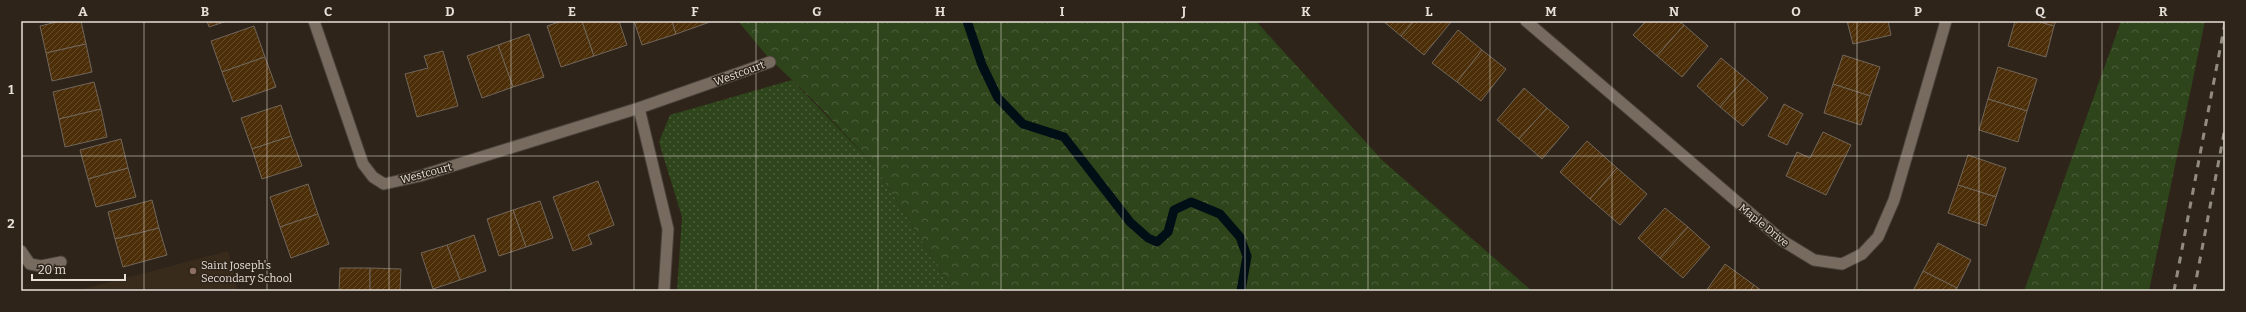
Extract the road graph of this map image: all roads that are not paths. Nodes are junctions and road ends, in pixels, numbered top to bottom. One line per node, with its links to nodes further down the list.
1 (314, 21): 5 (street, Westcourt)
2 (1526, 21): 3 (street, Maple Drive)
3 (1946, 21)
4 (770, 62): 5 (street, Westcourt)
5 (639, 108): 8 (street)
6 (21, 251): 7 (street)
7 (62, 262)
8 (664, 291)

